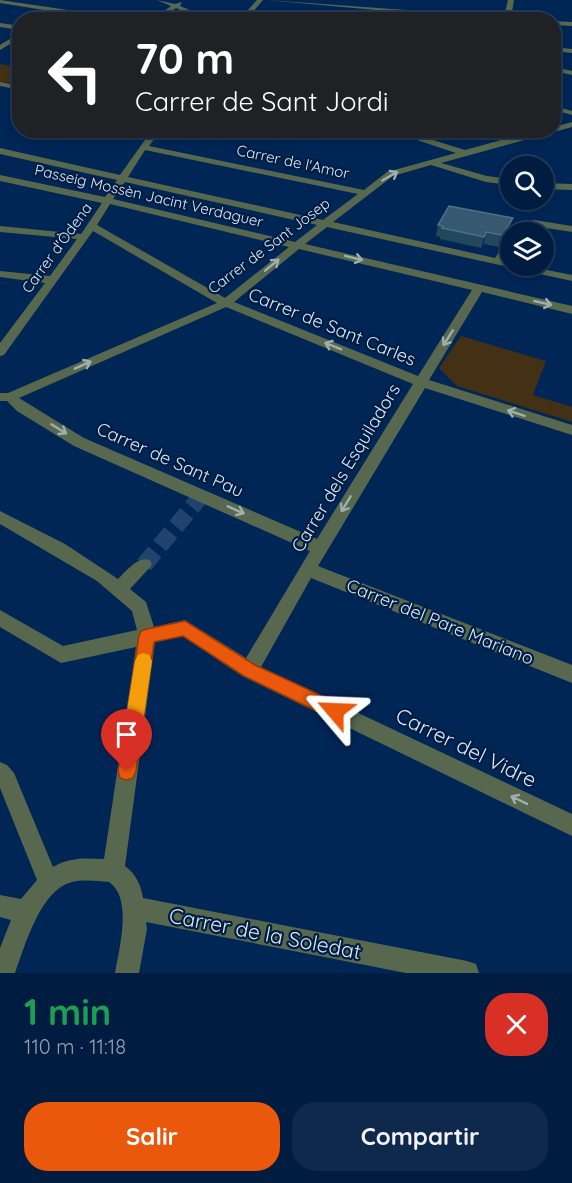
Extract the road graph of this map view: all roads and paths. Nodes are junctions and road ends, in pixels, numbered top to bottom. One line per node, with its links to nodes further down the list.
1 (160, 0): 8 (street)
2 (184, 0): 8 (street)
3 (260, 0): 15 (street)
4 (269, 0): 10 (street)
5 (378, 0): 10 (street)
6 (0, 1): 9 (street)
7 (66, 5): 9 (street)
8 (176, 6): 13 (street); 14 (street)
9 (58, 10): 11 (street); 12 (street)
10 (371, 11): 16 (street)
11 (55, 12)
12 (71, 12)
13 (167, 12)
14 (191, 12)
15 (249, 12)
16 (388, 12)
17 (0, 47): 18 (street)
18 (10, 48)
19 (150, 138): 22 (street, Carrer d'Òdena)
20 (417, 138): 24 (street)
21 (519, 138): 24 (street, Carrer de Sant Josep)
22 (143, 147): 27 (street, Carrer d'Òdena); 31 (street, Carrer de l'Amor)
23 (0, 151): 27 (street, Passeig Mossèn Jacint Verdaguer)
24 (465, 153): 25 (street, Carrer de Sant Josep)
25 (429, 162): 28 (street); 31 (street, Carrer de Sant Josep, one-way to 25)
26 (0, 178): 32 (street, Passeig Mossèn Jacint Verdaguer)
27 (122, 178): 32 (street, Carrer d'Òdena); 33 (street, Passeig Mossèn Jacint Verdaguer)
28 (500, 180)
29 (554, 186): 30 (street)
30 (572, 186)
31 (366, 193): 33 (street, Carrer de Sant Josep)
32 (108, 201): 34 (street, Carrer d'Òdena); 39 (street, Passeig Mossèn Jacint Verdaguer)
33 (327, 224): 39 (street, Carrer de Sant Josep); 41 (street, Passeig Mossèn Jacint Verdaguer)
34 (92, 226): 38 (street, Carrer d'Òdena); 47 (street, Carrer de Sant Carles)
35 (554, 226): 37 (street)
36 (0, 229): 38 (street)
37 (572, 229)
38 (84, 237): 45 (street, Carrer d'Òdena)
39 (297, 245): 46 (street, Passeig Mossèn Jacint Verdaguer, one-way to 46); 47 (street, Carrer de Sant Josep, one-way to 39)
40 (500, 259): 41 (street)
41 (498, 262)
42 (0, 274): 45 (street)
43 (554, 275): 44 (street, Passeig Mossèn Jacint Verdaguer)
44 (572, 279)
45 (52, 280): 49 (street, Carrer d'Òdena)
46 (479, 288): 48 (street, Passeig Mossèn Jacint Verdaguer, one-way to 48); 50 (street, Carrer dels Esquiladors, one-way to 50)
47 (226, 303): 50 (street, Carrer de Sant Carles, one-way to 47); 51 (street, Carrer de Sant Josep, one-way to 47)
48 (572, 310)
49 (0, 352)
50 (420, 382): 52 (street, Carrer de Sant Carles, one-way to 50); 54 (street, Carrer dels Esquiladors, one-way to 54)
51 (5, 397): 54 (street, Carrer de Sant Pau, one-way to 54)
52 (572, 430)
53 (0, 518): 57 (street)
54 (320, 548): 56 (street, Carrer dels Esquiladors)
55 (144, 565): 57 (street)
56 (309, 570): 60 (street, Carrer dels Esquiladors); 61 (street, Carrer del Pare Mariano)
57 (119, 589): 59 (street)
58 (0, 618): 59 (street, Carrer del Vidre)
59 (147, 636): 60 (street, Carrer del Vidre); 64 (street)
60 (249, 670): 63 (street, Carrer del Vidre, one-way to 60)
61 (572, 674)
62 (0, 772): 65 (street)
63 (572, 825)
64 (113, 871): 65 (street); 67 (street)
65 (49, 883): 68 (street)
66 (0, 906): 68 (street)
67 (134, 908): 70 (street); 71 (street, Carrer de la Soledat)
68 (25, 912): 69 (street)
69 (3, 973)
70 (127, 973)
71 (467, 973)

